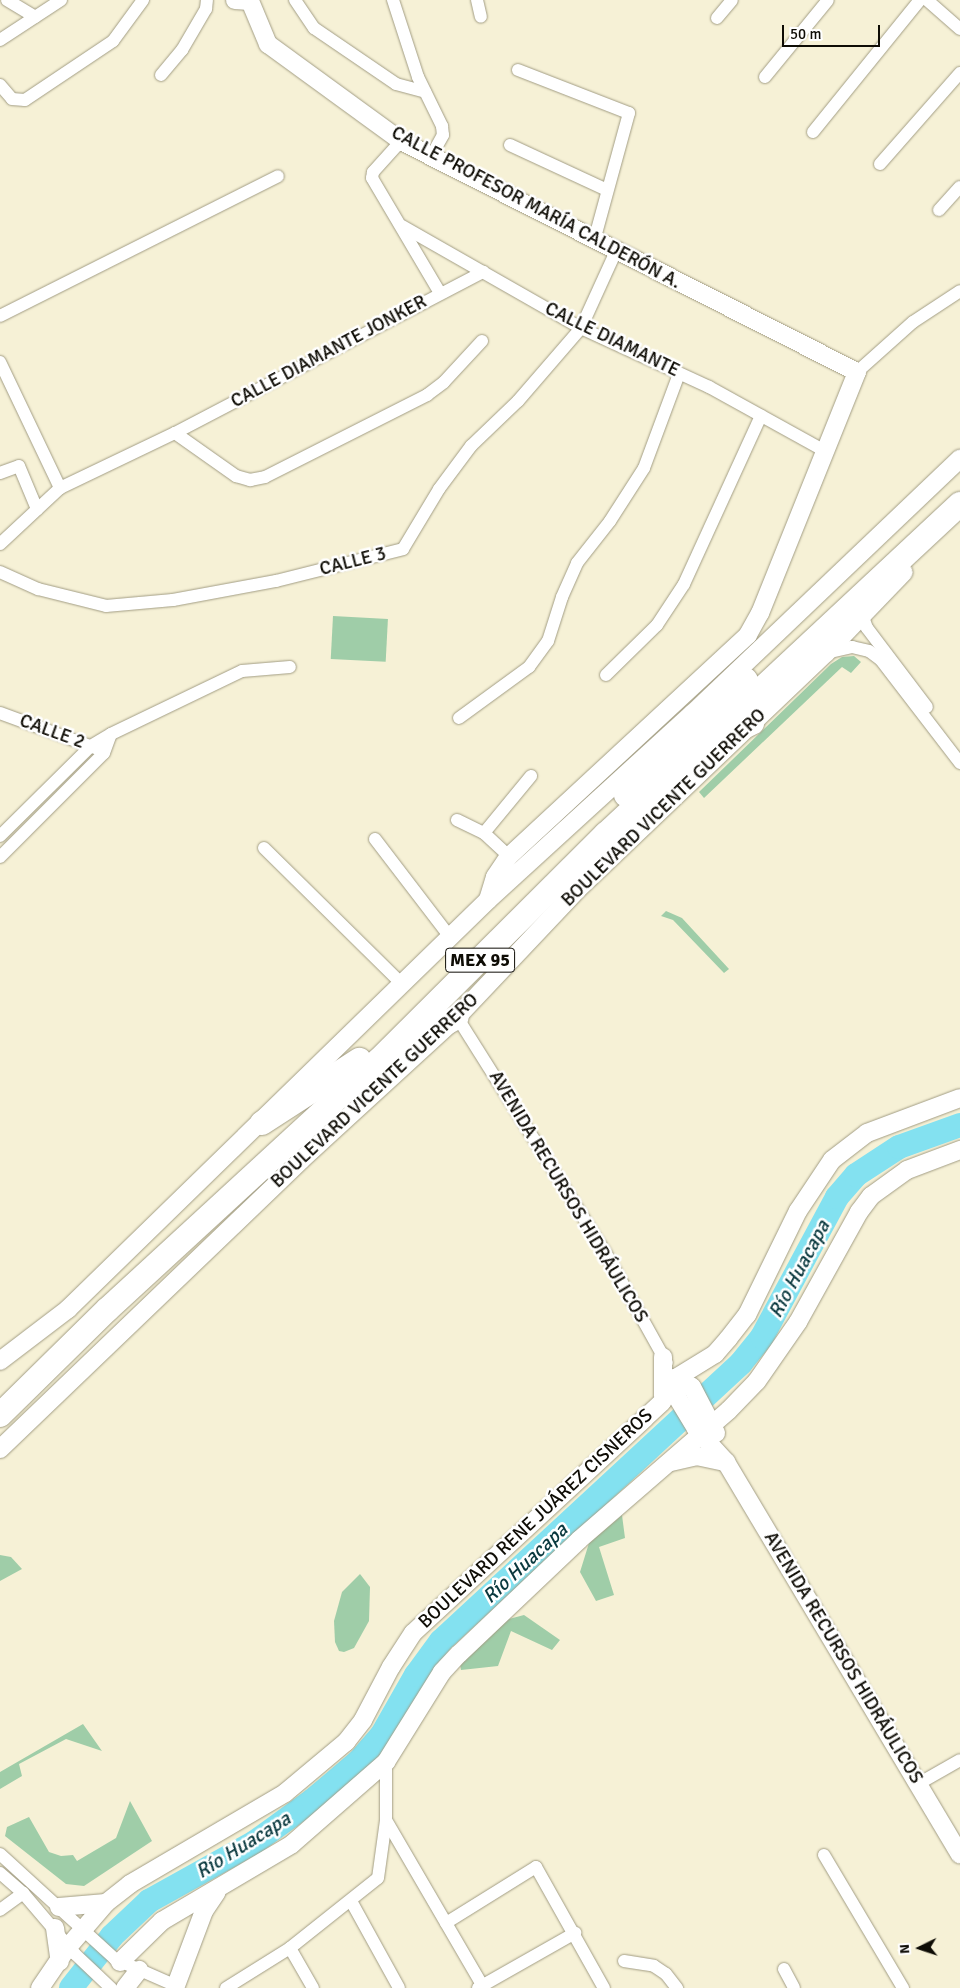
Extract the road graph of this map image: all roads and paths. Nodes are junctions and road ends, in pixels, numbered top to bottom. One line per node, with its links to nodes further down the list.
1 (7, 0): 14 (street)
2 (61, 0): 14 (street)
3 (143, 0): 22 (street)
4 (207, 0): 20 (street)
5 (247, 0): 25 (main road, CALLE PROFESOR MARÍA CALDERÓN A.)
6 (296, 0): 23 (street)
7 (393, 0): 23 (street)
8 (477, 0): 9 (street)
9 (484, 0)
10 (732, 0): 15 (street)
11 (828, 0): 21 (street)
12 (920, 0): 24 (street)
13 (927, 0): 16 (street)
14 (36, 17): 17 (street)
15 (717, 18)
16 (960, 29)
17 (0, 40)
18 (518, 70): 31 (street)
19 (960, 73): 28 (street)
20 (161, 75)
21 (765, 77)
22 (0, 85)
23 (424, 92): 27 (street)
24 (813, 132)
25 (401, 141): 27 (main road, CALLE PROFESOR MARÍA CALDERÓN A.); 33 (street)
26 (510, 145): 31 (street)
27 (432, 155): 34 (main road, CALLE PROFESOR MARÍA CALDERÓN A.)
28 (880, 164)
29 (278, 176): 39 (street)
30 (960, 187): 32 (street)
31 (607, 190): 34 (street)
32 (939, 210)
33 (402, 226): 36 (street, CALLE DIAMANTE); 38 (street)
34 (594, 237): 35 (main road, CALLE PROFESOR MARÍA CALDERÓN A.)
35 (617, 249): 40 (street, CALLE 3); 43 (main road, CALLE PROFESOR MARÍA CALDERÓN A.)
36 (483, 272): 38 (street, CALLE DIAMANTE JONKER); 40 (street, CALLE DIAMANTE)
37 (960, 291): 43 (street)
38 (440, 293): 46 (street, CALLE DIAMANTE JONKER)
39 (0, 316)
40 (581, 328): 44 (street, CALLE DIAMANTE); 56 (street, CALLE 3)
41 (482, 341): 46 (street)
42 (0, 362): 51 (street)
43 (857, 372): 47 (main road)
44 (679, 374): 45 (street, CALLE DIAMANTE); 62 (street)
45 (761, 416): 47 (street, CALLE DIAMANTE); 60 (street)
46 (175, 434): 51 (street, CALLE DIAMANTE JONKER)
47 (823, 450): 76 (main road)
48 (960, 459): 78 (main road)
49 (0, 473): 53 (street)
50 (960, 485): 82 (highway, BOULEVARD VICENTE GUERRERO / MEX 95)
51 (60, 488): 53 (street, CALLE DIAMANTE JONKER)
52 (960, 504): 66 (highway, BOULEVARD VICENTE GUERRERO / MEX 95)
53 (37, 509): 55 (street, CALLE DIAMANTE JONKER)
54 (960, 520): 57 (main road, BOULEVARD VICENTE GUERRERO)
55 (0, 544)
56 (0, 572)
57 (863, 617): 58 (main road, BOULEVARD VICENTE GUERRERO); 67 (street)
58 (826, 653): 63 (main road, BOULEVARD VICENTE GUERRERO); 69 (street)
59 (290, 666): 64 (street)
60 (606, 674)
61 (0, 714): 65 (street, CALLE 2)
62 (460, 718)
63 (752, 723): 66 (highway); 81 (main road, BOULEVARD VICENTE GUERRERO)
64 (111, 734): 65 (street); 68 (street)
65 (92, 746): 68 (street, CALLE 2); 73 (street)
66 (701, 747): 82 (highway, BOULEVARD VICENTE GUERRERO / MEX 95)
67 (960, 751)
68 (104, 753): 77 (street)
69 (960, 763)
70 (531, 776): 72 (street)
71 (457, 820): 72 (street)
72 (484, 833): 76 (street)
73 (0, 836)
74 (375, 839): 79 (street)
75 (264, 848): 80 (street)
76 (509, 856): 78 (main road)
77 (0, 857)
78 (488, 900): 79 (main road)
79 (450, 937): 80 (main road)
80 (401, 983): 84 (main road)
81 (457, 1017): 82 (highway); 86 (street, AVENIDA RECURSOS HIDRÁULICOS); 94 (main road, BOULEVARD VICENTE GUERRERO)
82 (369, 1060): 84 (highway); 89 (highway, BOULEVARD VICENTE GUERRERO / MEX 95); 92 (highway, BOULEVARD VICENTE GUERRERO / MEX 95)
83 (960, 1098): 88 (main road)
84 (262, 1123): 87 (main road)
85 (960, 1150): 91 (main road)
86 (663, 1357): 88 (street, AVENIDA RECURSOS HIDRÁULICOS); 90 (main road)
87 (0, 1362)
88 (684, 1383): 90 (main road, AVENIDA RECURSOS HIDRÁULICOS); 93 (main road, AVENIDA RECURSOS HIDRÁULICOS)
89 (0, 1395)
90 (669, 1399): 93 (main road, AVENIDA RECURSOS HIDRÁULICOS); 108 (main road, BOULEVARD RENE JUÁREZ CISNEROS)
91 (729, 1410): 93 (main road); 96 (main road)
92 (0, 1415)
93 (705, 1425): 95 (main road); 96 (main road, AVENIDA RECURSOS HIDRÁULICOS)
94 (0, 1449)
95 (668, 1462): 96 (main road); 98 (main road)
96 (726, 1462): 99 (main road, AVENIDA RECURSOS HIDRÁULICOS)
97 (960, 1760): 99 (street)
98 (386, 1762): 100 (street); 105 (main road)
99 (918, 1784): 102 (main road, AVENIDA RECURSOS HIDRÁULICOS)
100 (386, 1820): 107 (street); 111 (street)
101 (0, 1854): 109 (street)
102 (960, 1855)
103 (824, 1856): 132 (street)
104 (0, 1873): 106 (street)
105 (219, 1890): 117 (main road); 121 (main road)
106 (23, 1893): 110 (street); 112 (street)
107 (351, 1901): 115 (street); 128 (street)
108 (106, 1903): 109 (main road); 113 (main road, BOULEVARD RENE JUÁREZ CISNEROS)
109 (58, 1907): 113 (street)
110 (0, 1910)
111 (446, 1923): 114 (street); 122 (street)
112 (55, 1928): 116 (main road)
113 (85, 1933): 116 (main road, BOULEVARD RENE JUÁREZ CISNEROS); 117 (street)
114 (575, 1933): 122 (street); 129 (street)
115 (290, 1948): 126 (street); 127 (street)
116 (68, 1954): 123 (main road, BOULEVARD RENE JUÁREZ CISNEROS); 124 (street)
117 (117, 1961): 120 (street)
118 (624, 1961): 130 (street)
119 (784, 1969): 131 (street)
120 (139, 1970): 121 (street); 125 (main road)
121 (175, 1986)
122 (480, 1987)
123 (40, 1988)
124 (111, 1988)
125 (125, 1988)
126 (226, 1988)
127 (313, 1988)
128 (399, 1988)
129 (604, 1988)
130 (677, 1988)
131 (794, 1988)
132 (903, 1988)

